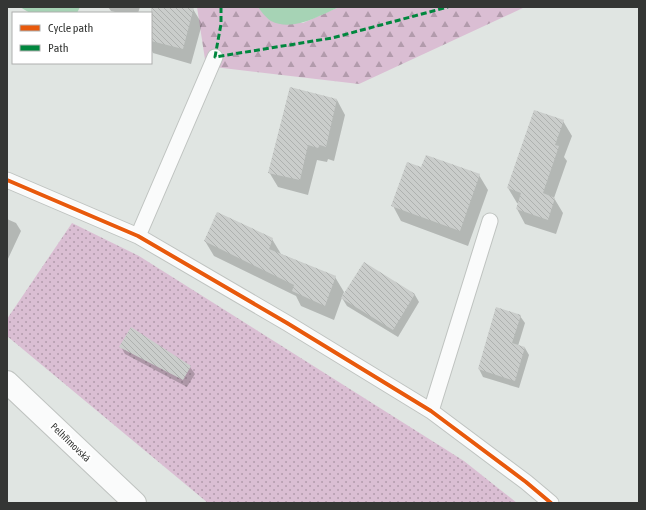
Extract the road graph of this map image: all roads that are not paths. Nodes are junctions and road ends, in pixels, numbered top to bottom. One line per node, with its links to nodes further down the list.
1 (215, 57): 4 (lane)
2 (7, 180): 4 (lane)
3 (490, 221): 6 (lane)
4 (138, 236): 6 (lane)
5 (7, 382): 7 (main road, Pelhřimovská)
6 (431, 411): 8 (lane)
7 (134, 503)
8 (551, 503)

